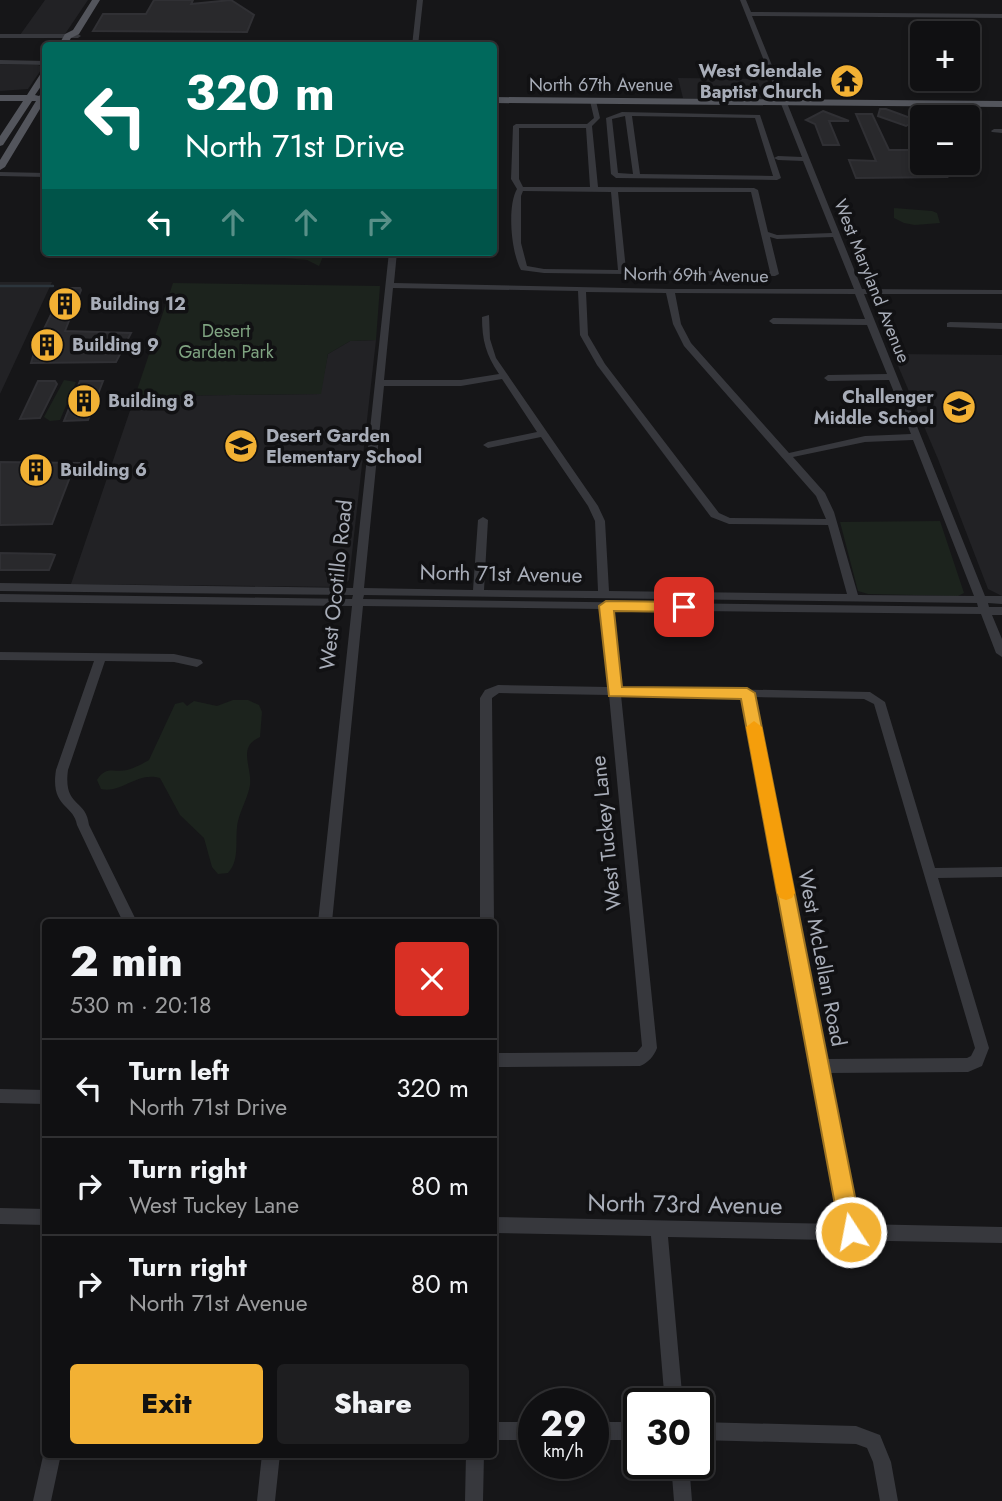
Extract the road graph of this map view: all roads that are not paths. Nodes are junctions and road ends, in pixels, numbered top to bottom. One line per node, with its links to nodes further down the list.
1 (96, 0): 6 (main road)
2 (420, 0): 10 (street)
3 (743, 0): 4 (street, West Maryland Avenue)
4 (749, 15): 5 (street); 21 (street, West Maryland Avenue)
5 (1002, 16)
6 (74, 35): 7 (street); 8 (main road); 9 (main road)
7 (0, 36)
8 (66, 42)
9 (73, 42)
10 (415, 42)
11 (0, 62): 12 (street)
12 (42, 63)
13 (42, 78): 16 (main road)
14 (42, 95): 16 (main road)
15 (0, 96): 16 (main road)
16 (29, 96): 26 (main road)
17 (42, 98): 29 (main road)
18 (497, 100): 19 (main road, North 67th Avenue)
19 (593, 101): 20 (main road, North 67th Avenue); 25 (street)
20 (699, 102): 21 (main road, North 67th Avenue); 24 (street)
21 (783, 103): 22 (main road, North 67th Avenue); 28 (street, West Maryland Avenue)
22 (1002, 104)
23 (628, 114): 24 (street); 32 (street); 32 (street)
24 (703, 116): 27 (street)
25 (592, 123): 33 (street); 34 (street)
26 (0, 143)
27 (774, 158): 28 (street); 32 (street)
28 (807, 159): 37 (street, West Maryland Avenue)
29 (0, 167)
30 (0, 174): 31 (street)
31 (42, 175)
32 (637, 177)
33 (521, 189): 34 (street); 39 (street)
34 (594, 189): 35 (street)
35 (614, 190): 36 (street); 39 (street)
36 (764, 233): 37 (street); 39 (street)
37 (837, 235): 43 (street, West Maryland Avenue)
38 (393, 256): 40 (street, West Ocotillo Road)
39 (622, 272)
40 (390, 285): 41 (street, North 69th Avenue); 53 (street, West Ocotillo Road)
41 (582, 289): 42 (street, North 69th Avenue); 59 (street)
42 (670, 290): 43 (street, North 69th Avenue); 57 (street)
43 (859, 291): 44 (street, North 69th Avenue); 47 (street, West Maryland Avenue)
44 (1002, 292)
45 (486, 317): 50 (street, West Tuckey Lane)
46 (773, 321): 47 (street)
47 (871, 321): 51 (street, West Maryland Avenue)
48 (950, 325): 49 (street)
49 (1002, 326)
50 (505, 376): 53 (street); 54 (street, West Tuckey Lane)
51 (894, 377): 52 (street); 55 (street, West Maryland Avenue)
52 (828, 378)
53 (380, 383): 62 (street, West Ocotillo Road)
54 (544, 433): 56 (street); 65 (street, West Tuckey Lane)
55 (917, 437): 57 (street); 67 (street, West Maryland Avenue)
56 (488, 445)
57 (786, 456): 59 (street)
58 (483, 520): 61 (street)
59 (832, 522): 63 (street)
60 (0, 587): 62 (street, North 71st Avenue)
61 (478, 593): 62 (street, North 71st Avenue); 65 (street, North 71st Avenue)
62 (358, 596): 64 (street, North 71st Avenue); 65 (street, North 71st Avenue); 78 (street, West Ocotillo Road)
63 (853, 597): 65 (street, North 71st Avenue); 67 (street, North 71st Avenue)
64 (0, 598)
65 (605, 600): 67 (street, North 71st Avenue); 73 (street, West Tuckey Lane)
66 (1002, 600): 67 (street, North 71st Avenue)
67 (983, 605): 68 (street, North 71st Avenue); 69 (street, West Maryland Avenue)
68 (1002, 611)
69 (1002, 653)
70 (0, 656): 71 (street)
71 (101, 657): 72 (street); 77 (street)
72 (197, 663)
73 (615, 692): 74 (street); 79 (street); 80 (street, West Tuckey Lane)
74 (747, 693): 76 (street); 81 (street, West McLellan Road)
75 (1002, 872): 76 (street)
76 (929, 873): 81 (street)
77 (129, 919)
78 (325, 919)
79 (486, 919)
80 (497, 1060)
81 (820, 1066): 88 (street, West McLellan Road)
82 (0, 1096): 83 (street)
83 (42, 1097)
84 (0, 1216): 85 (street)
85 (42, 1217)
86 (497, 1225): 87 (street, North 73rd Avenue)
87 (659, 1228): 88 (street, North 73rd Avenue); 90 (street)
88 (851, 1232): 89 (street, North 73rd Avenue)
89 (1002, 1235)
90 (673, 1388)
91 (497, 1431): 92 (street)
92 (518, 1431)
93 (714, 1431): 102 (street)
94 (51, 1458): 98 (street)
95 (271, 1458): 99 (street)
96 (475, 1458): 100 (street)
97 (681, 1479): 101 (street)
98 (42, 1501)
99 (266, 1501)
100 (474, 1501)
101 (683, 1501)
102 (889, 1501)

